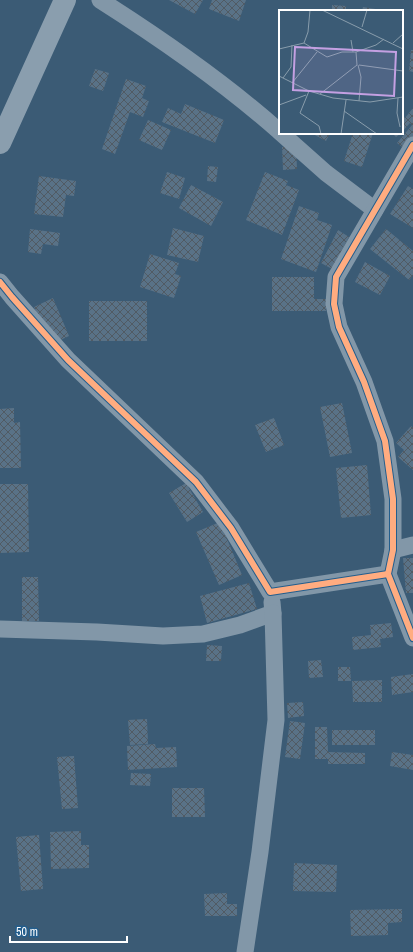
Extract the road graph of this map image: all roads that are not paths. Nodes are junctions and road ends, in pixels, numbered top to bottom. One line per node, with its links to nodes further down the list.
1 (65, 0): 5 (street)
2 (100, 0): 3 (street)
3 (279, 130)
4 (283, 134): 7 (street)
5 (0, 143)
6 (413, 145): 7 (street)
7 (375, 210): 10 (street)
8 (0, 282): 12 (street)
9 (413, 545): 10 (street)
10 (393, 550): 11 (street)
11 (388, 574): 12 (street); 15 (street)
12 (270, 592): 13 (street)
13 (273, 613): 14 (street); 16 (street)
14 (0, 629)
15 (413, 638)
16 (245, 952)

